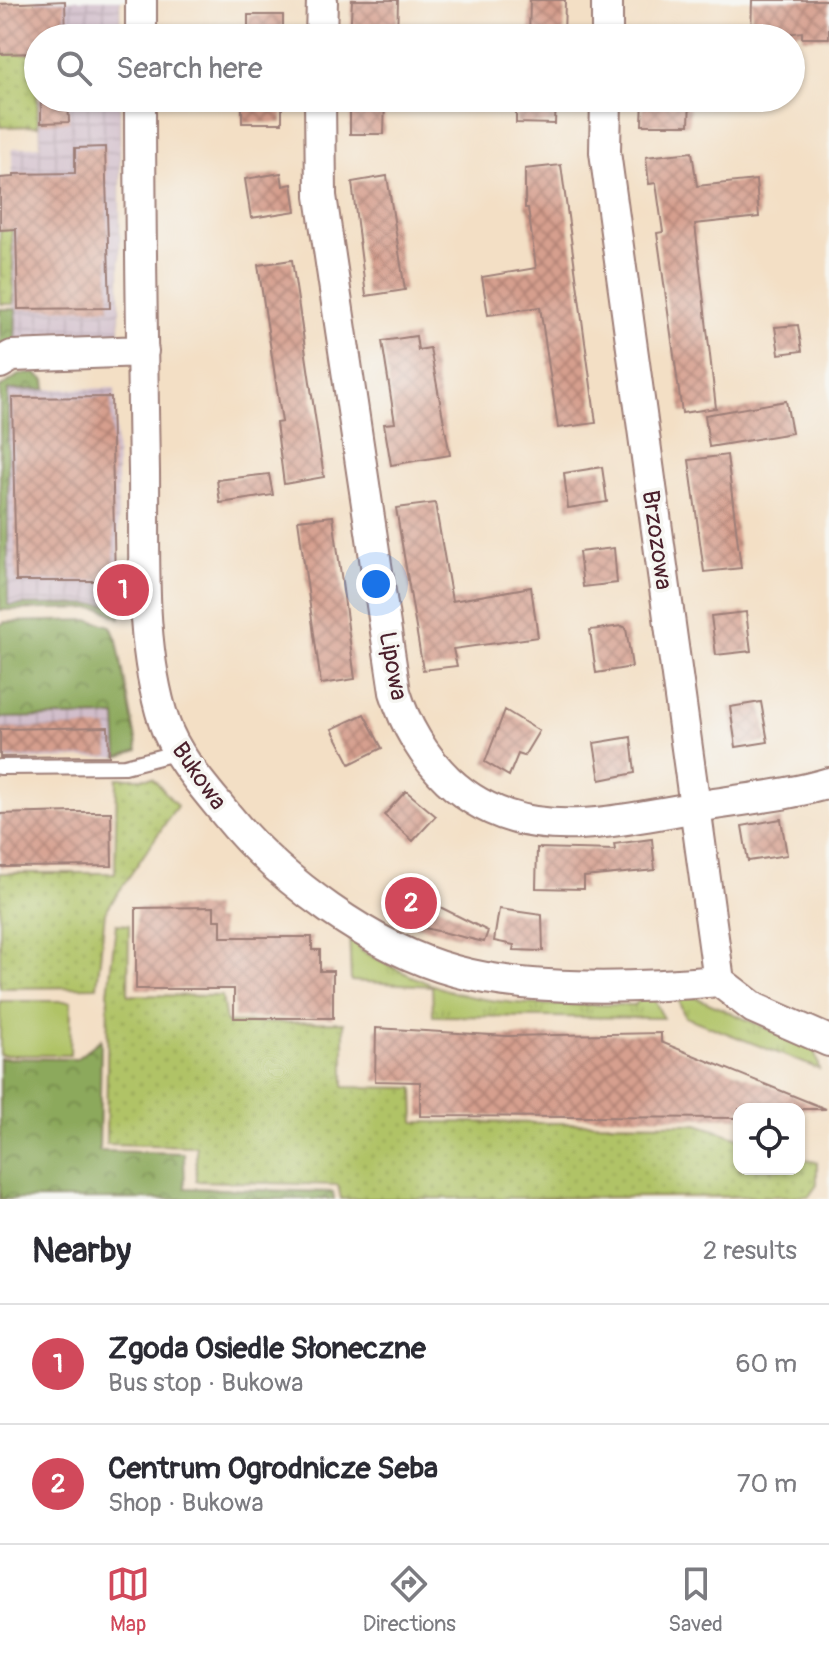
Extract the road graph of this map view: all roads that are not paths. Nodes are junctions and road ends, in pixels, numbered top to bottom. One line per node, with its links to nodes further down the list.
1 (141, 0): 4 (street)
2 (322, 0): 5 (street)
3 (607, 0): 6 (street)
4 (141, 24)
5 (321, 24)
6 (607, 24)
7 (140, 112): 10 (street, Bukowa)
8 (320, 112): 15 (street, Lipowa)
9 (606, 112): 15 (street, Brzozowa)
10 (143, 351): 11 (street); 12 (street, Bukowa)
11 (0, 363)
12 (180, 752): 13 (lane); 16 (street, Bukowa)
13 (0, 767)
14 (829, 783): 15 (street, Lipowa)
15 (694, 807): 16 (street, Brzozowa)
16 (719, 981): 17 (street)
17 (829, 1041)

